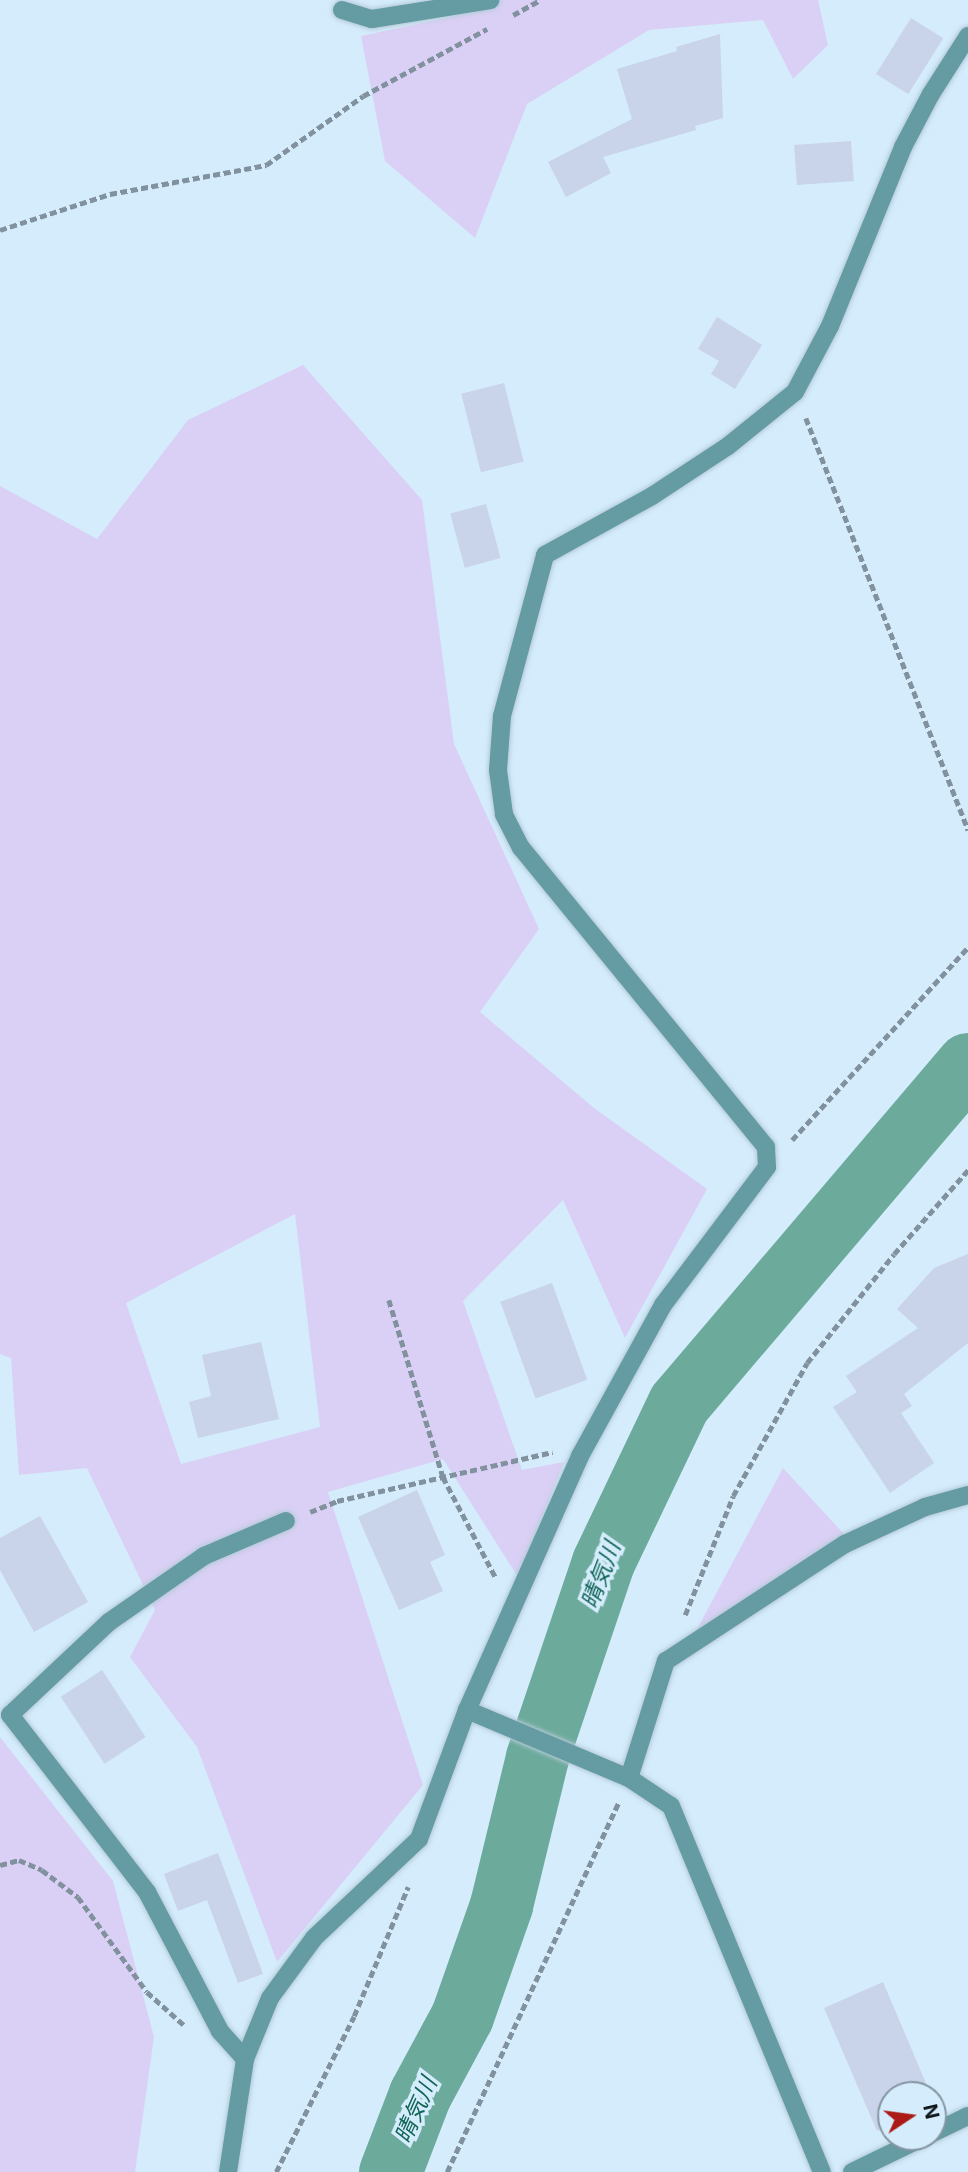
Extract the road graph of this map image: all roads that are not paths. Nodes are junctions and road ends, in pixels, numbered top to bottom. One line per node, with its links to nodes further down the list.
1 (490, 0): 2 (street)
2 (342, 10)
3 (968, 36): 6 (street)
4 (968, 1495): 7 (street)
5 (286, 1521): 8 (street)
6 (467, 1710): 7 (street); 8 (street)
7 (629, 1779): 13 (street)
8 (245, 2059): 12 (street)
9 (968, 2116): 10 (street)
10 (947, 2126)
11 (895, 2151): 14 (street)
12 (228, 2172)
13 (822, 2172)
14 (852, 2172)

